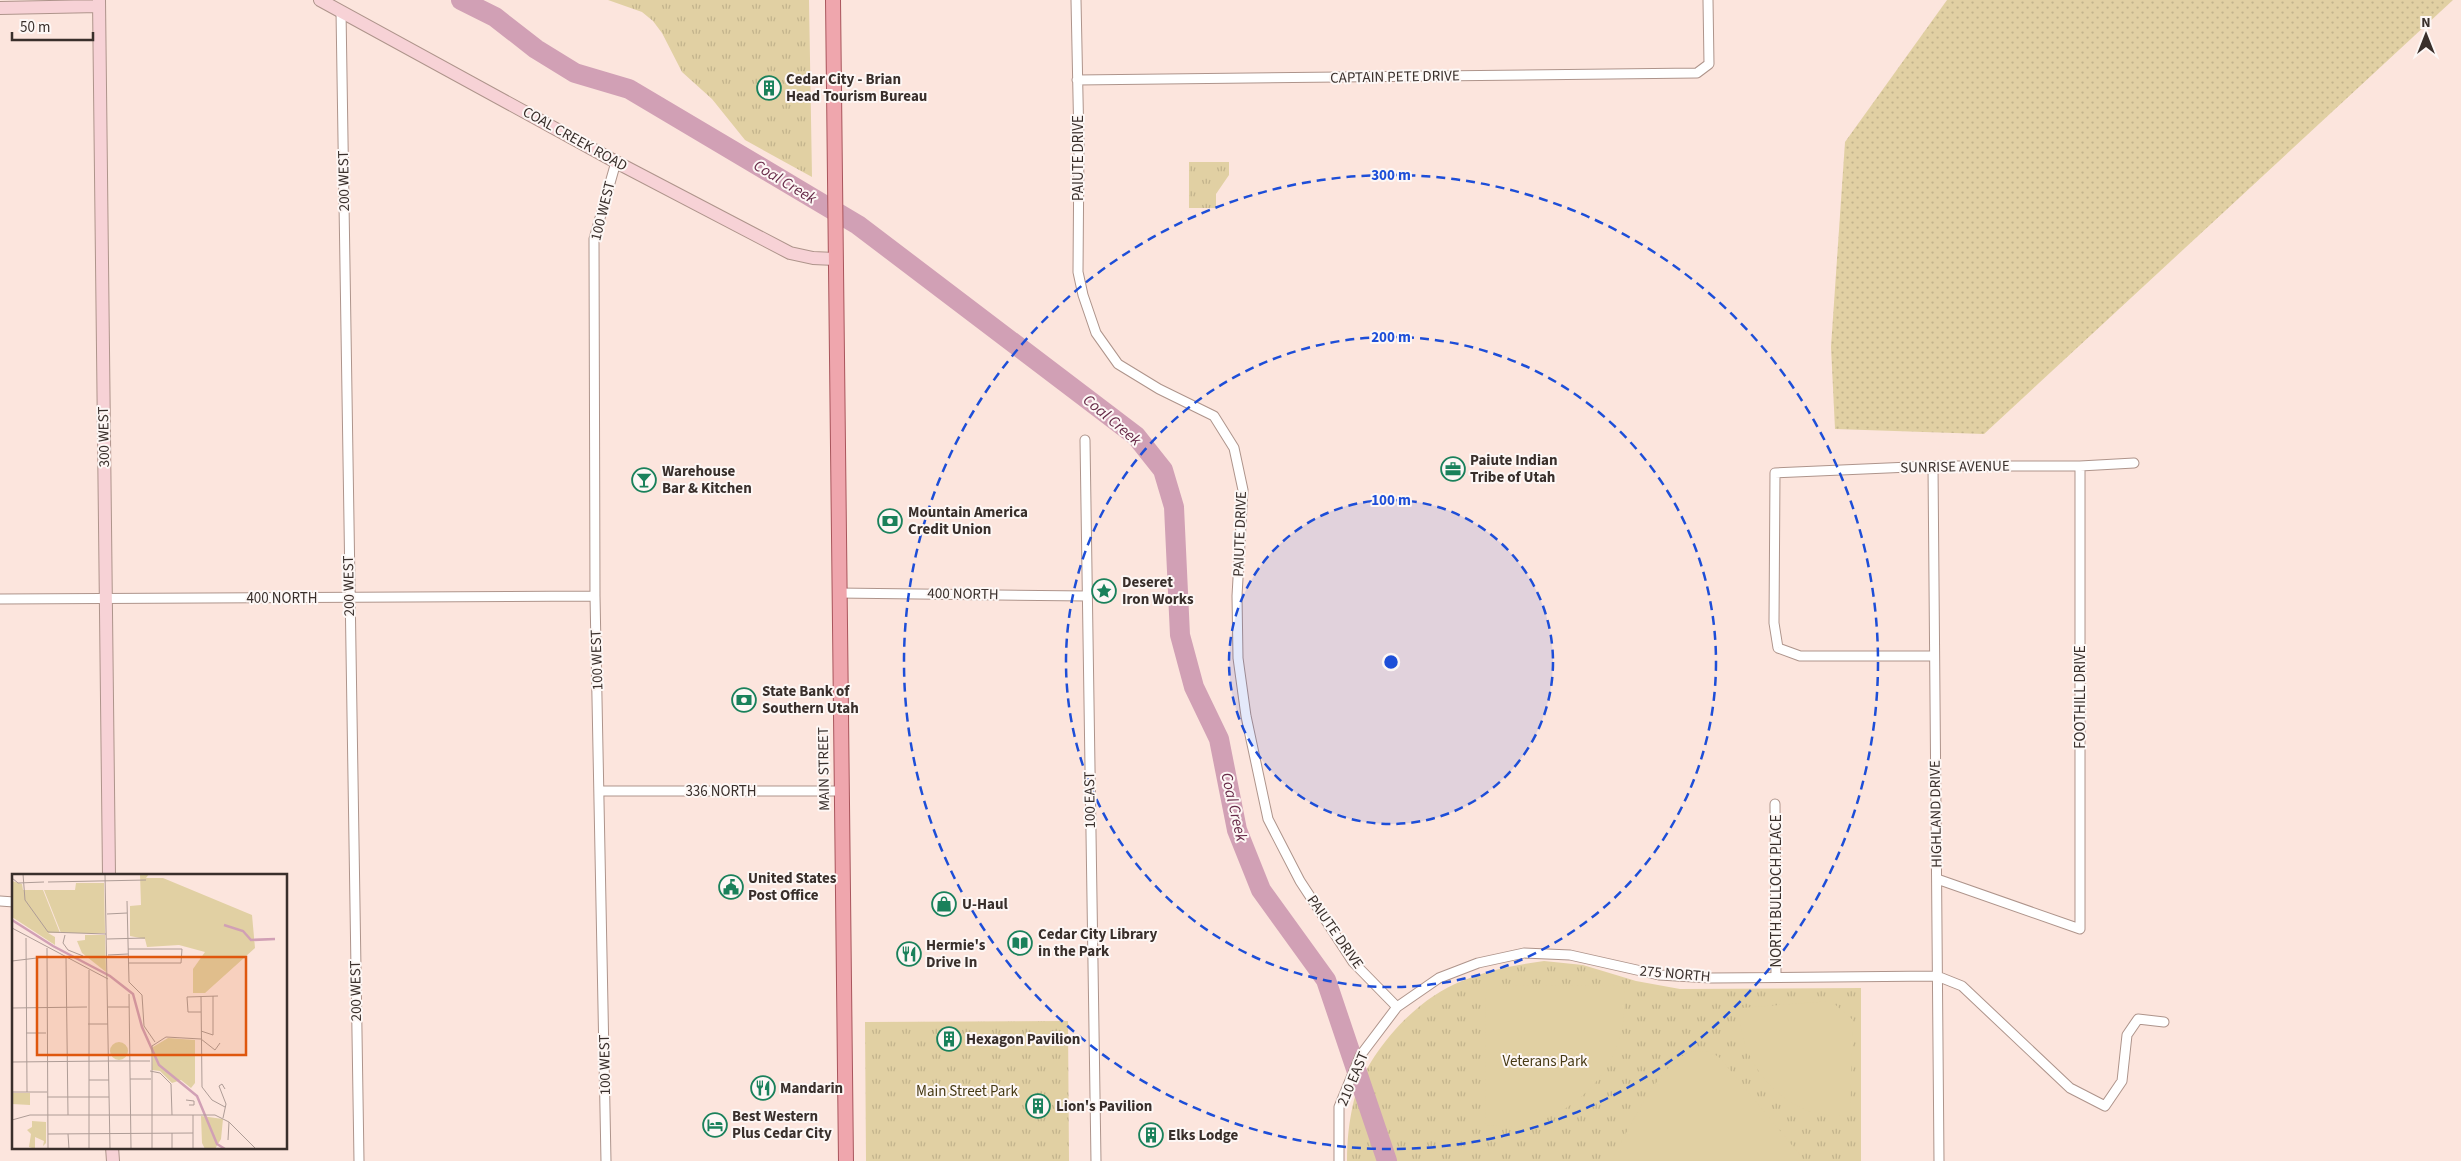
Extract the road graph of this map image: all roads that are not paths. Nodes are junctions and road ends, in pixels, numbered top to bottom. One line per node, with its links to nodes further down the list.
1 (320, 0): 7 (street, COAL CREEK ROAD)
2 (833, 0): 10 (main road, MAIN STREET)
3 (1076, 0): 8 (street, PAIUTE DRIVE)
4 (1708, 0): 8 (street, CAPTAIN PETE DRIVE)
5 (99, 3): 6 (street); 18 (street, 300 WEST)
6 (0, 8)
7 (341, 11): 9 (street, COAL CREEK ROAD); 19 (street, 200 WEST)
8 (1077, 80): 29 (street, PAIUTE DRIVE)
9 (616, 162): 10 (street, COAL CREEK ROAD); 16 (street, 100 WEST)
10 (835, 259): 15 (main road, MAIN STREET)
11 (1085, 440): 17 (street, 100 EAST)
12 (2134, 463): 14 (street, SUNRISE AVENUE)
13 (1932, 466): 14 (street, SUNRISE AVENUE); 21 (street, HIGHLAND DRIVE); 21 (street, SUNRISE AVENUE)
14 (2080, 466): 26 (street, FOOTHILL DRIVE)
15 (838, 593): 17 (street, 400 NORTH); 22 (main road, MAIN STREET)
16 (595, 596): 19 (street, 400 NORTH); 23 (street, 100 WEST)
17 (1087, 596): 36 (street, 100 EAST)
18 (106, 598): 19 (street, 400 NORTH); 20 (street, 400 NORTH); 25 (street, 300 WEST)
19 (349, 598): 33 (street, 200 WEST)
20 (0, 599)
21 (1934, 656): 26 (street, HIGHLAND DRIVE)
22 (841, 790): 23 (street, 336 NORTH); 35 (main road, MAIN STREET)
23 (600, 791): 34 (street, 100 WEST)
24 (1775, 804): 28 (street, NORTH BULLOCH PLACE)
25 (109, 874)
26 (1936, 879): 27 (street, HIGHLAND DRIVE)
27 (1937, 976): 28 (street, 275 NORTH); 30 (street); 38 (street, HIGHLAND DRIVE)
28 (1776, 977): 29 (street, 275 NORTH)
29 (1397, 1007): 37 (street, 210 EAST)
30 (2164, 1022)
31 (112, 1148): 32 (street)
32 (112, 1161)
33 (359, 1161)
34 (606, 1161)
35 (846, 1161)
36 (1096, 1161)
37 (1339, 1161)
38 (1939, 1161)

